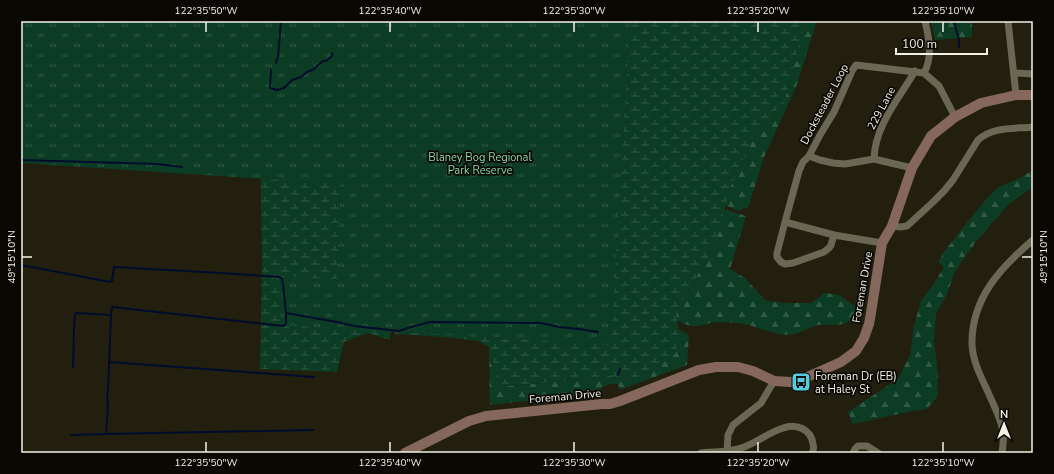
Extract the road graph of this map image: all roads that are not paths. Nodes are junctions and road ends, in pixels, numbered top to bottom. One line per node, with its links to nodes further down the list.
1 (925, 21): 4 (street)
2 (1008, 21): 5 (street)
3 (915, 71): 4 (street, Docksteader Loop); 11 (street, Docksteader Loop); 12 (street, 229 Lane)
4 (924, 73): 9 (street, Docksteader Loop)
5 (1014, 73): 6 (street); 8 (street)
6 (1033, 74)
7 (1033, 94): 8 (street, Foreman Drive)
8 (1016, 95): 9 (street, Foreman Drive)
9 (955, 117): 13 (street, Foreman Drive)
10 (1033, 127): 15 (street)
11 (809, 156): 12 (street); 14 (street, Docksteader Loop)
12 (874, 159): 13 (street)
13 (912, 168): 15 (street, Foreman Drive)
14 (785, 222): 16 (street); 16 (street, Docksteader Loop)
15 (892, 226): 18 (street, Foreman Drive)
16 (834, 234): 18 (street)
17 (1033, 240): 26 (street)
18 (882, 243): 19 (street, Foreman Drive)
19 (774, 381): 20 (street); 21 (street, Foreman Drive)
20 (727, 451): 22 (street); 23 (street)
21 (405, 453)
22 (701, 453)
23 (812, 453)
24 (853, 453): 25 (street)
25 (878, 453)
26 (1002, 453)

